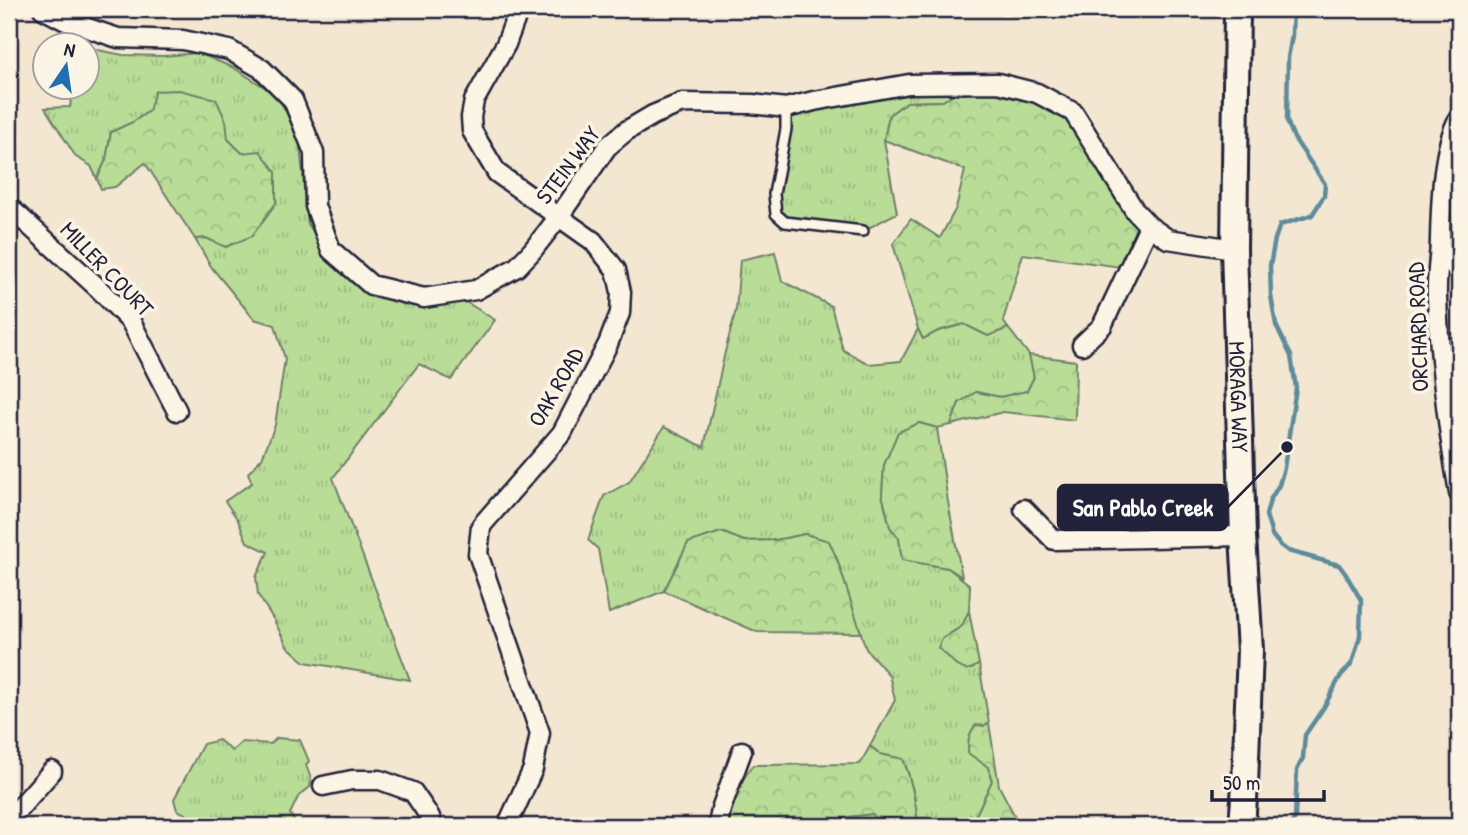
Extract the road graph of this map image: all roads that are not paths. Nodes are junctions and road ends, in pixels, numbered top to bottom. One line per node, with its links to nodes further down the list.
1 (43, 9): 7 (street, STEIN WAY)
2 (519, 9): 7 (street, OAK ROAD)
3 (1237, 9): 11 (main road, MORAGA WAY)
4 (786, 108): 7 (street, STEIN WAY); 8 (street, STEIN WAY); 9 (lane)
5 (1457, 124): 10 (street, ORCHARD ROAD)
6 (9, 207): 14 (street, MILLER COURT)
7 (558, 218): 23 (street, OAK ROAD)
8 (1149, 226): 11 (street, STEIN WAY); 13 (street)
9 (863, 231)
10 (1440, 248): 12 (street); 15 (street, ORCHARD ROAD)
11 (1234, 249): 17 (main road, MORAGA WAY)
12 (1459, 272)
13 (1082, 345)
14 (177, 411)
15 (1459, 493)
16 (1024, 509): 17 (street)
17 (1243, 536): 25 (main road, MORAGA WAY)
18 (742, 751): 24 (street)
19 (52, 771): 21 (street)
20 (323, 786): 22 (street)
21 (9, 820)
22 (432, 826)
23 (507, 826)
24 (718, 826)
25 (1242, 826)

